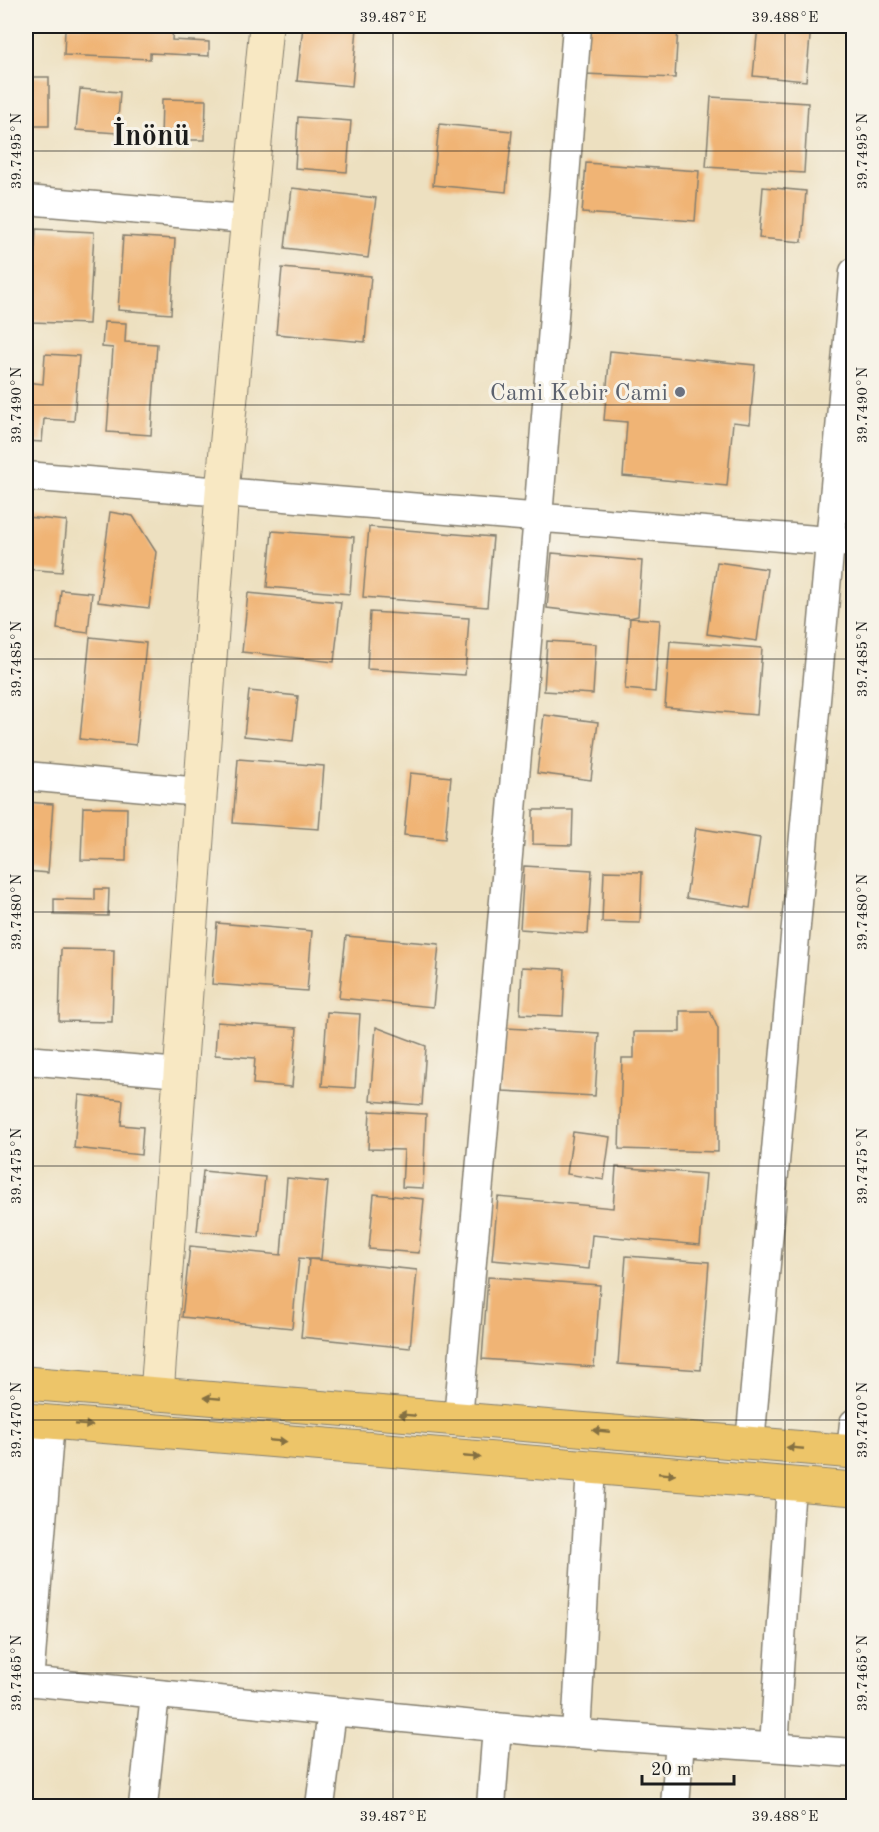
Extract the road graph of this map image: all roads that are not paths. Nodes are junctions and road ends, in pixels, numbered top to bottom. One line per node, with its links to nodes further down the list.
1 (266, 26): 4 (street)
2 (577, 26): 8 (street)
3 (26, 200): 4 (street)
4 (248, 219): 7 (street)
5 (854, 272): 9 (street)
6 (26, 476): 7 (street)
7 (222, 492): 8 (street); 11 (street)
8 (538, 518): 9 (street); 16 (street)
9 (842, 542): 19 (street)
10 (26, 776): 11 (street)
11 (200, 792): 13 (street)
12 (26, 1060): 13 (street)
13 (180, 1073): 15 (street)
14 (26, 1383): 15 (main road)
15 (157, 1394): 16 (main road, one-way to 15)
16 (458, 1419): 19 (main road, one-way to 16)
17 (38, 1421): 20 (main road, one-way to 20); 23 (street)
18 (853, 1442): 19 (main road, one-way to 19)
19 (750, 1444)
20 (591, 1467): 21 (main road, one-way to 21); 27 (street)
21 (791, 1484): 22 (main road); 29 (street)
22 (854, 1489)
23 (27, 1682): 24 (street)
24 (155, 1694): 25 (street); 31 (street)
25 (332, 1711): 26 (street); 32 (street)
26 (496, 1727): 27 (street); 33 (street)
27 (576, 1734): 28 (street)
28 (680, 1741): 29 (street); 34 (street)
29 (774, 1747): 30 (street)
30 (854, 1753)
31 (142, 1806)
32 (321, 1806)
33 (491, 1806)
34 (675, 1806)

